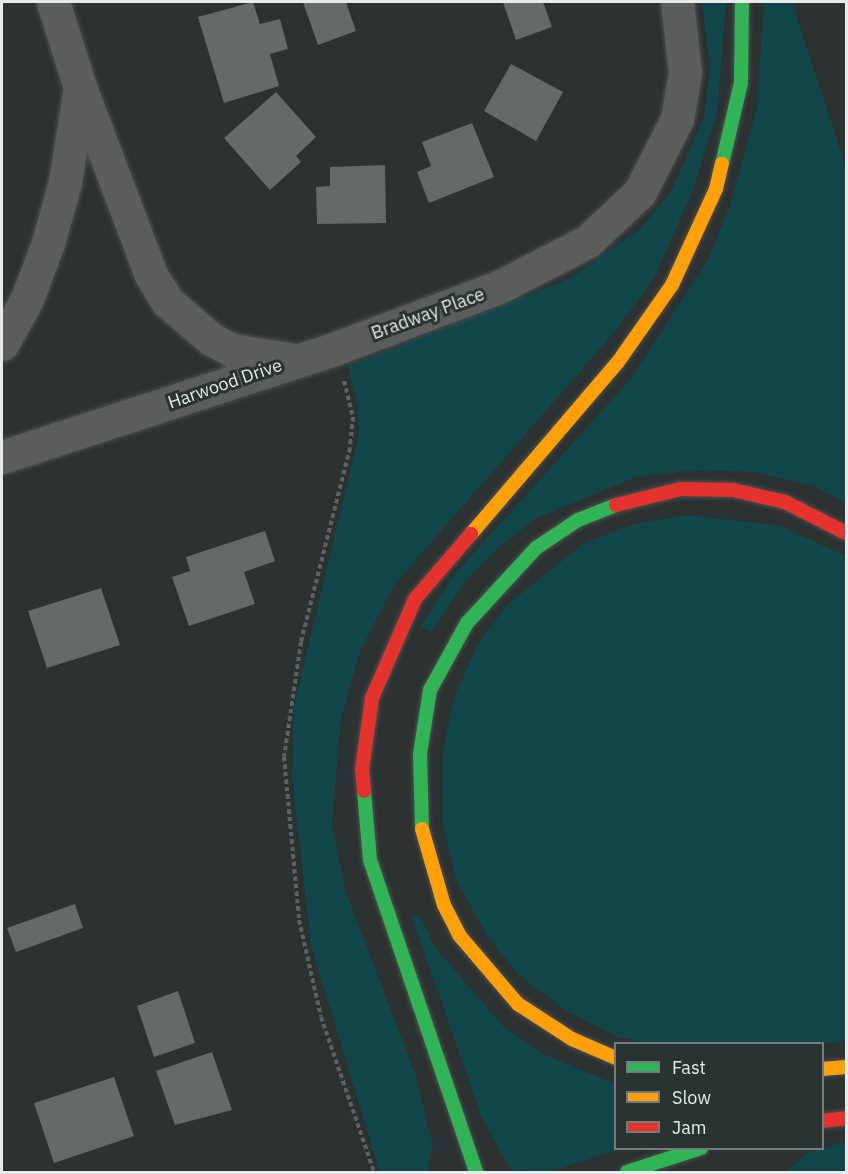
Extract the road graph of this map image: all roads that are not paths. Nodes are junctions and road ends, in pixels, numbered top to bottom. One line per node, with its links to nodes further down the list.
1 (53, 2): 4 (street, Harwood Drive)
2 (677, 2): 6 (street, Bradway Place)
3 (742, 2): 17 (main road)
4 (80, 87): 5 (street, Harwood Drive); 6 (street, Harwood Drive)
5 (2, 344)
6 (296, 360): 7 (street, Harwood Drive)
7 (2, 457)
8 (846, 533): 9 (main road)
9 (614, 1058)
10 (846, 1067): 11 (main road)
11 (824, 1069)
12 (838, 1103): 13 (main road)
13 (824, 1108)
14 (846, 1118): 15 (main road)
15 (824, 1121)
16 (698, 1150): 18 (main road)
17 (476, 1173)
18 (627, 1173)

